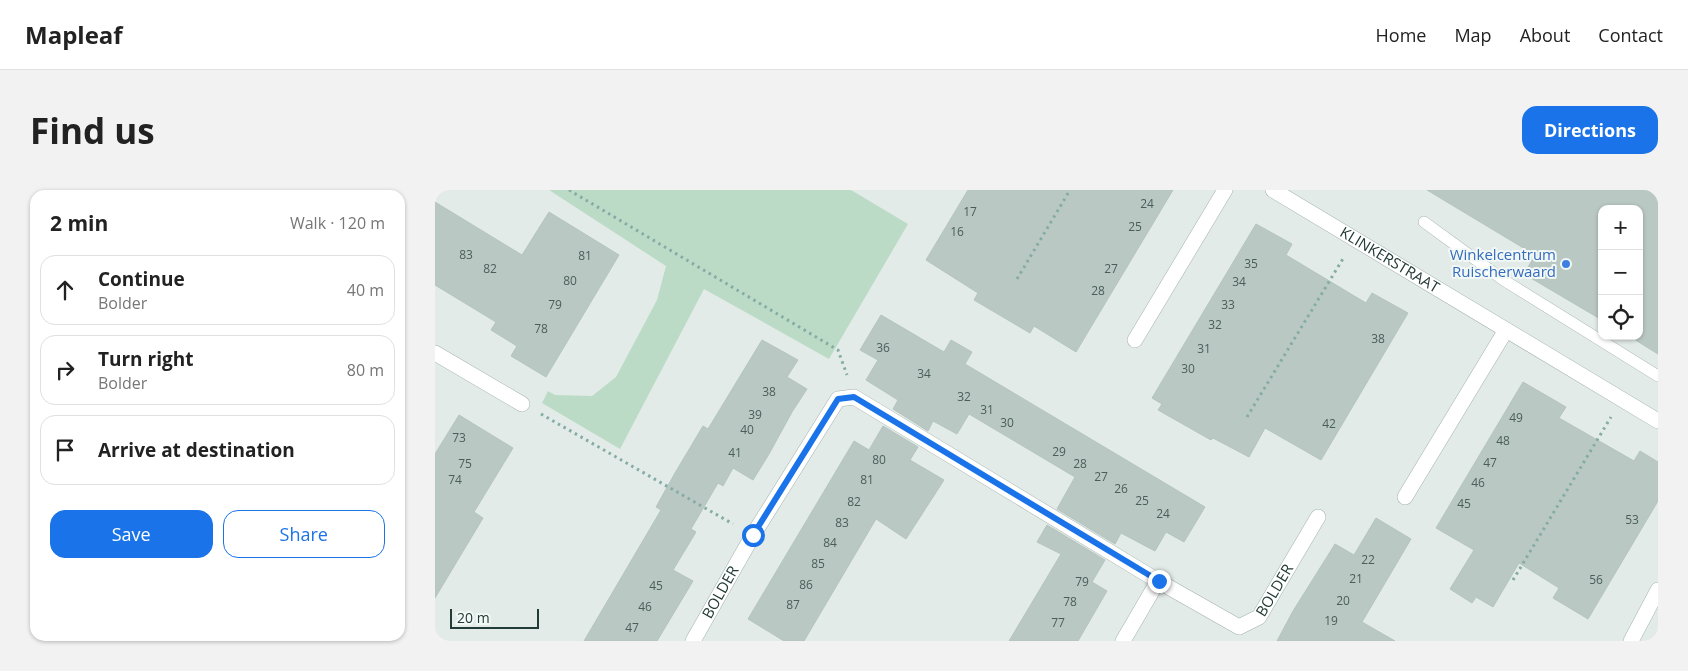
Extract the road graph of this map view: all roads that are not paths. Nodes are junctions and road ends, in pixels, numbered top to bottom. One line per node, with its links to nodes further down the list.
1 (1225, 190): 5 (street)
2 (1273, 190): 4 (street, KLINKERSTRAAT)
3 (1424, 222): 7 (lane)
4 (1506, 330): 9 (street, KLINKERSTRAAT); 10 (street)
5 (1135, 340)
6 (435, 354): 8 (street)
7 (1658, 376)
8 (523, 404)
9 (1658, 421)
10 (1405, 497)
11 (1318, 517): 12 (street, BOLDER)
12 (1159, 581): 14 (street, BOLDER); 15 (street)
13 (1658, 590): 16 (street)
14 (693, 641)
15 (1123, 641)
16 (1631, 641)

